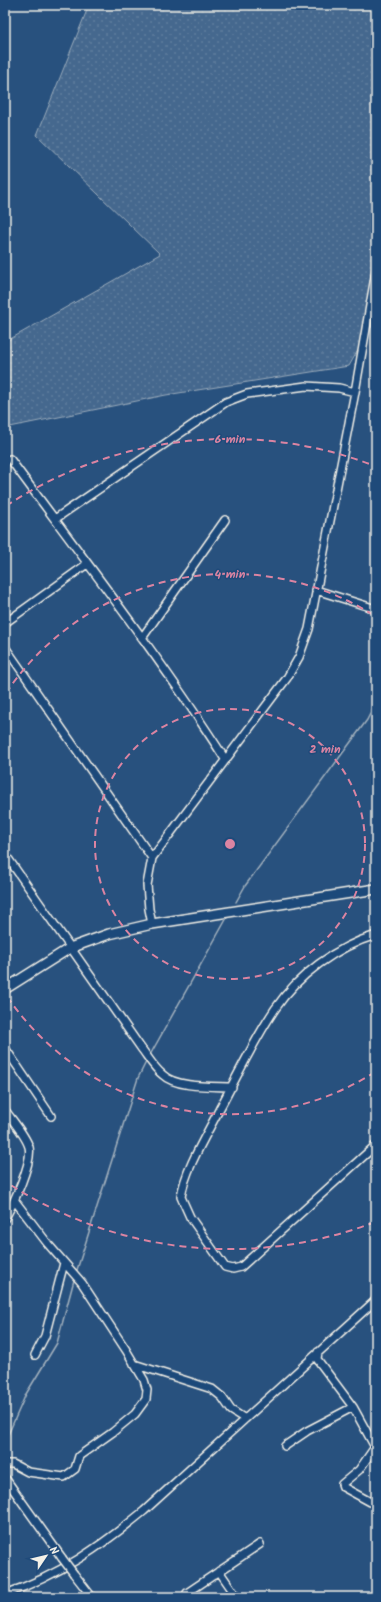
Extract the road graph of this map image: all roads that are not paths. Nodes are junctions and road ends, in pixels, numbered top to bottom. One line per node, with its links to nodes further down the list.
1 (376, 271): 2 (street)
2 (354, 392): 4 (street); 7 (street)
3 (10, 458): 4 (street)
4 (55, 519): 6 (street)
5 (225, 520): 10 (street)
6 (87, 564): 9 (street); 10 (street)
7 (316, 590): 8 (street); 12 (street)
8 (376, 609)
9 (5, 623)
10 (142, 638): 12 (street)
11 (5, 647): 14 (street)
12 (225, 760): 14 (street)
13 (5, 854): 18 (street)
14 (152, 858): 16 (street)
15 (376, 889): 16 (main road)
16 (152, 924): 18 (main road)
17 (376, 935): 21 (street)
18 (70, 948): 19 (main road); 21 (street)
19 (5, 990)
20 (5, 1048): 23 (street)
21 (232, 1087): 24 (street)
22 (5, 1110): 25 (street)
23 (51, 1116)
24 (376, 1145)
25 (15, 1201): 26 (street); 27 (street)
26 (5, 1218)
27 (64, 1263): 30 (street); 31 (street)
28 (376, 1300): 29 (street)
29 (318, 1352): 32 (street); 33 (street)
30 (35, 1355)
31 (134, 1364): 33 (street); 35 (street)
32 (353, 1407): 34 (street); 37 (street)
33 (245, 1419): 41 (street)
34 (285, 1446)
35 (5, 1464)
36 (5, 1478): 42 (street, bridge)
37 (376, 1505)
38 (260, 1544): 39 (street)
39 (219, 1571): 40 (street); 43 (street)
40 (187, 1593)
41 (5, 1594)
42 (92, 1597)
43 (237, 1597)

